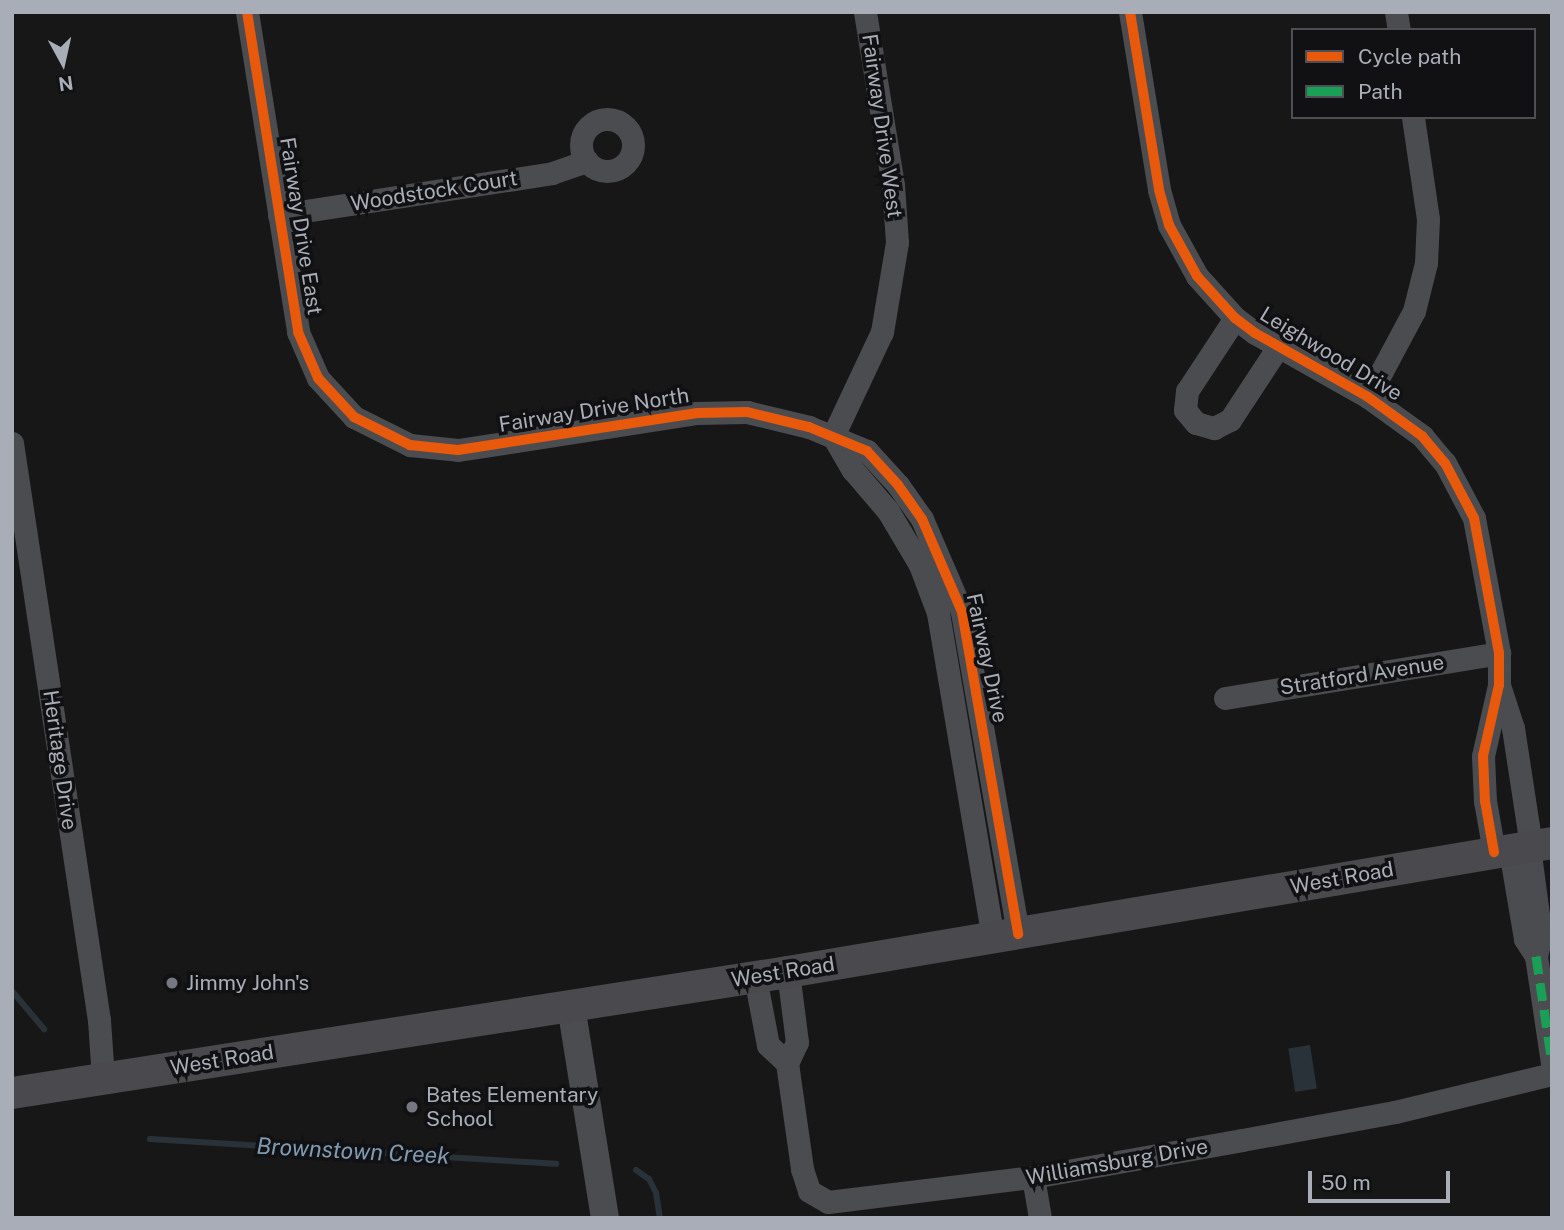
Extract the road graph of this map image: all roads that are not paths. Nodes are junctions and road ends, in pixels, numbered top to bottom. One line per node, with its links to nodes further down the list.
1 (247, 12): 6 (street, Fairway Drive East)
2 (865, 12): 11 (street, Fairway Drive West)
3 (1130, 12): 7 (street, Leighwood Drive)
4 (1413, 119): 9 (street)
5 (587, 161): 6 (street, Woodstock Court)
6 (279, 215): 10 (street, Fairway Drive East)
7 (1235, 318): 8 (street, Leighwood Drive); 8 (street, Leighwood Drive)
8 (1278, 347): 9 (street, Leighwood Drive)
9 (1368, 397): 13 (street, Leighwood Drive)
10 (363, 424): 11 (street, Fairway Drive North)
11 (833, 436): 16 (street, Fairway Drive); 17 (street, Fairway Drive)
12 (12, 443): 26 (street, Heritage Drive)
13 (1499, 653): 14 (street, Leighwood Drive); 15 (street, Stratford Avenue)
14 (1499, 685): 18 (street, Leighwood Drive); 18 (street, Leighwood Drive)
15 (1225, 698)
16 (978, 699): 17 (street, Fairway Drive); 19 (street, Fairway Drive)
17 (954, 703): 19 (street, Fairway Drive)
18 (1523, 848): 19 (main road, West Road); 24 (street)
19 (1006, 936): 20 (main road, West Road)
20 (788, 972): 21 (main road, West Road); 23 (street, Williamsburg Drive)
21 (755, 977): 22 (main road, West Road); 23 (street, Williamsburg Drive)
22 (571, 1006): 26 (main road, West Road); 29 (street)
23 (787, 1063): 28 (street, Williamsburg Drive)
24 (1552, 1063)
25 (1552, 1074): 28 (street, Williamsburg Drive)
26 (103, 1078): 27 (main road, West Road)
27 (12, 1093)
28 (1033, 1177): 30 (street)
29 (606, 1218)
30 (1040, 1218)

